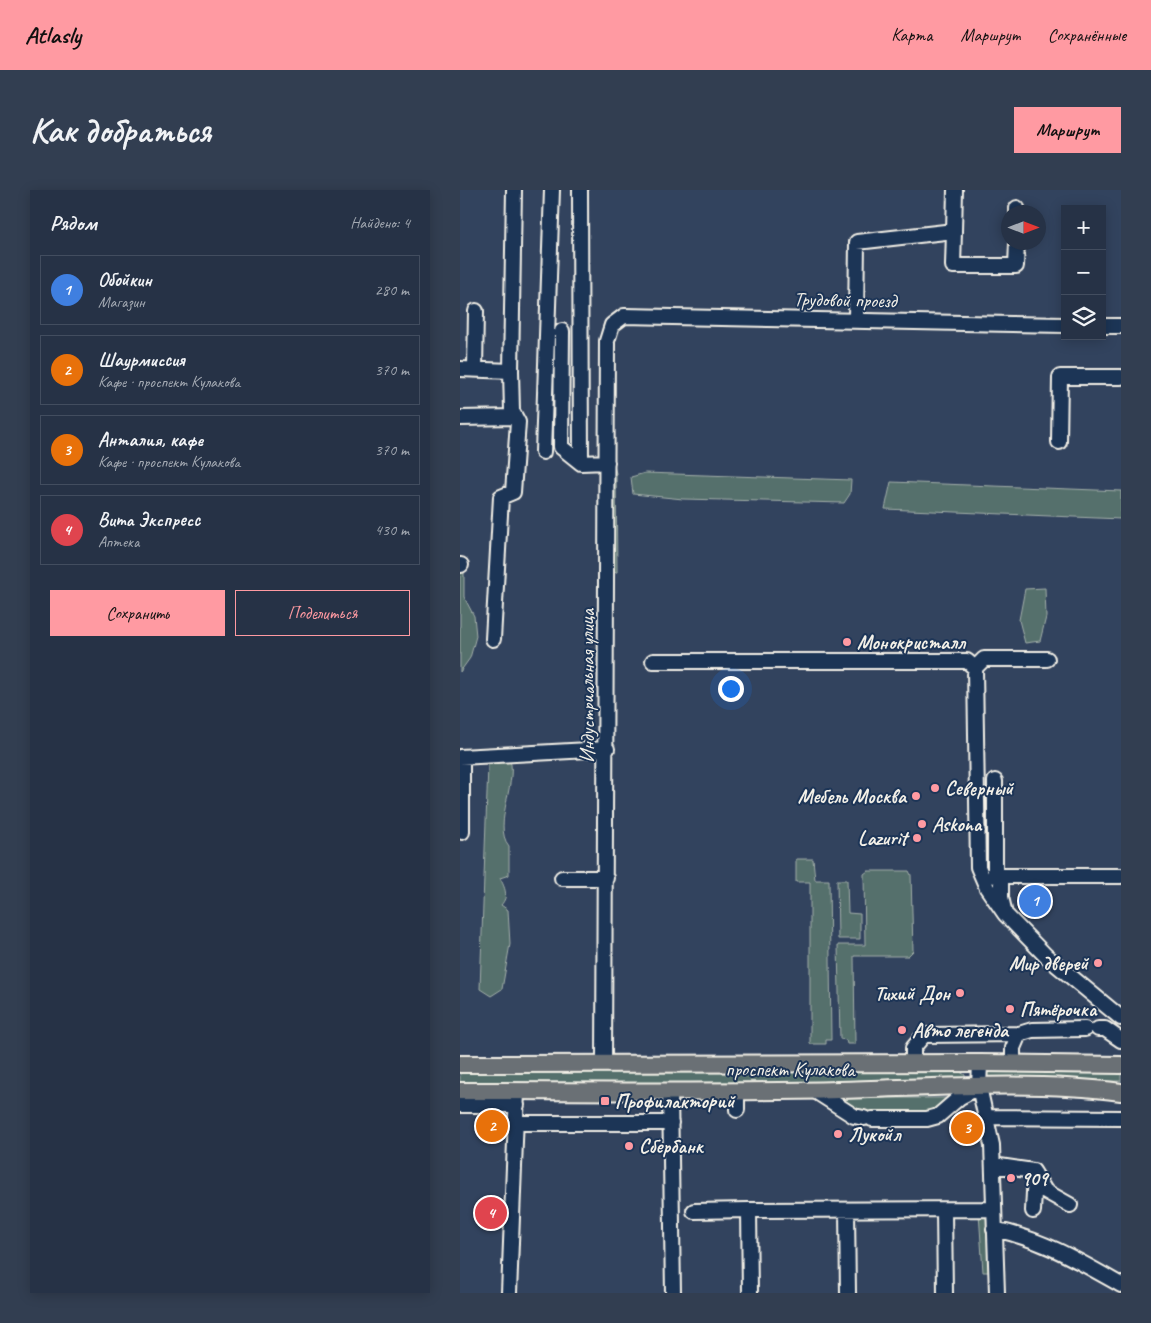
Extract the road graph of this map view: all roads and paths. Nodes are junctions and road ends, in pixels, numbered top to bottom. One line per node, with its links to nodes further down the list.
1 (514, 190): 16 (street)
2 (552, 190): 21 (street)
3 (580, 190): 23 (street)
4 (955, 190): 5 (street)
5 (954, 231): 6 (street); 9 (street)
6 (1017, 250)
7 (476, 311): 15 (street)
8 (624, 316): 9 (street, Трудовой проезд); 22 (street, Индустриальная улица)
9 (856, 320): 10 (street, Трудовой проезд)
10 (1061, 325)
11 (1106, 326): 12 (street)
12 (1121, 326)
13 (562, 331): 23 (street)
14 (460, 369): 15 (street)
15 (475, 369): 16 (street)
16 (511, 371): 18 (street)
17 (1121, 378): 20 (street)
18 (515, 417): 19 (street); 24 (street)
19 (460, 418)
20 (1059, 442)
21 (543, 452)
22 (607, 462): 23 (street); 28 (street, Индустриальная улица)
23 (581, 463)
24 (493, 639)
25 (1047, 659): 27 (street)
26 (654, 660): 27 (street)
27 (975, 668): 32 (street)
28 (607, 749): 29 (street); 36 (street, Индустриальная улица)
29 (461, 757): 31 (street)
30 (995, 781): 33 (street)
31 (461, 828)
32 (981, 876): 33 (street); 37 (street)
33 (998, 876): 34 (street); 37 (street)
34 (1121, 876)
35 (562, 878): 36 (street)
36 (606, 878): 43 (street, Индустриальная улица)
37 (1005, 914): 38 (street)
38 (1121, 1018)
39 (1019, 1034): 40 (street); 44 (street); 45 (street)
40 (1121, 1040)
41 (980, 1063): 44 (main road, проспект Кулакова); 45 (main road, проспект Кулакова); 47 (street)
42 (460, 1064): 43 (main road, проспект Кулакова)
43 (604, 1064): 44 (main road, проспект Кулакова)
44 (913, 1064)
45 (1012, 1064): 46 (main road, проспект Кулакова)
46 (1121, 1065)
47 (980, 1087): 51 (main road, проспект Кулакова); 51 (street); 52 (main road, проспект Кулакова); 56 (street)
48 (460, 1091): 53 (main road, проспект Кулакова)
49 (670, 1091): 50 (main road, проспект Кулакова); 53 (main road, проспект Кулакова); 59 (street)
50 (736, 1091): 51 (main road, проспект Кулакова); 55 (street)
51 (815, 1091)
52 (1121, 1092)
53 (517, 1098): 54 (street); 58 (street)
54 (460, 1105)
55 (736, 1110)
56 (987, 1117): 57 (street); 60 (street)
57 (1121, 1118)
58 (516, 1123): 59 (street); 71 (street)
59 (671, 1123): 72 (street)
60 (993, 1165): 61 (street); 66 (street)
61 (1035, 1174): 62 (street); 68 (street)
62 (1070, 1205)
63 (749, 1210): 64 (street); 67 (street); 73 (street)
64 (847, 1210): 65 (street); 74 (street)
65 (944, 1210): 66 (street); 75 (street)
66 (993, 1210): 69 (street)
67 (694, 1211)
68 (1033, 1211)
69 (994, 1229): 70 (street); 76 (street)
70 (1121, 1285)
71 (509, 1293)
72 (673, 1293)
73 (750, 1293)
74 (848, 1293)
75 (945, 1293)
76 (997, 1293)

